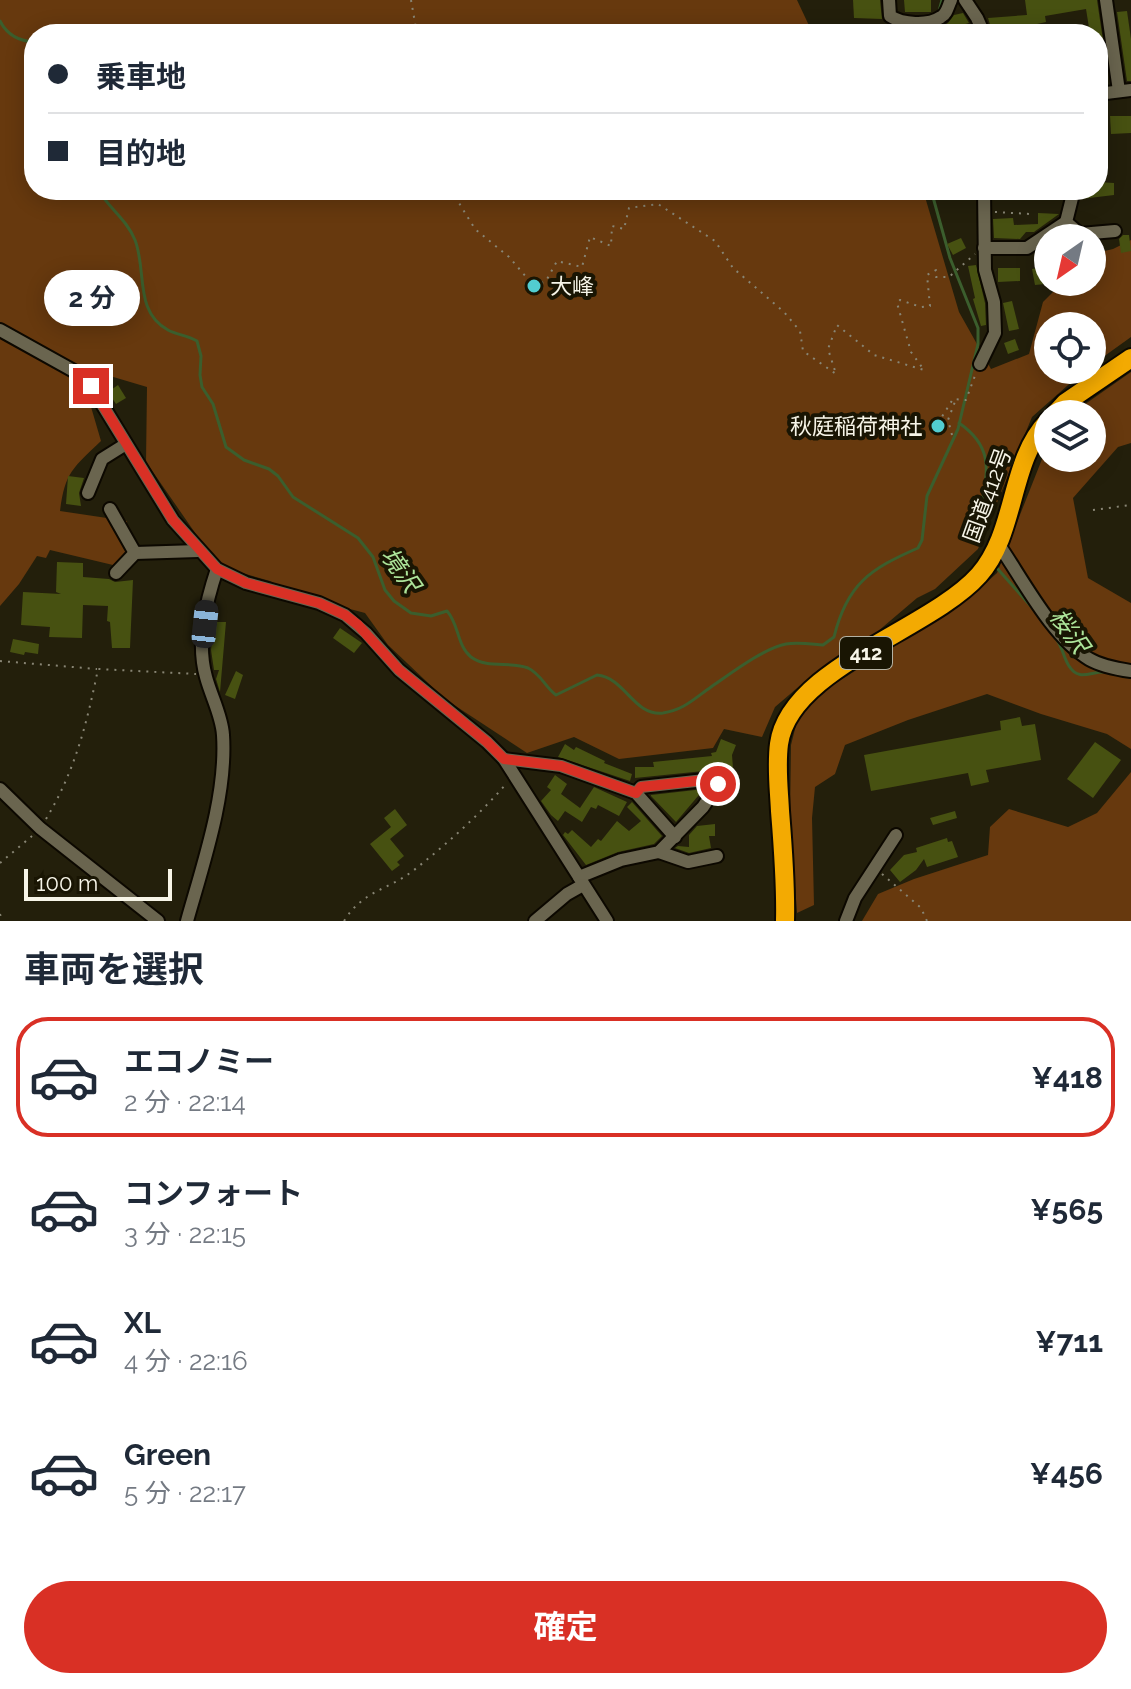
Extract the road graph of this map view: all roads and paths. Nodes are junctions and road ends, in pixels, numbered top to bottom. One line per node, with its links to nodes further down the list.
1 (411, 0): 8 (path)
2 (889, 0): 6 (street)
3 (951, 0): 7 (street)
4 (965, 0): 10 (street)
5 (1106, 0): 11 (street)
6 (897, 21): 7 (street); 9 (path)
7 (913, 22)
8 (415, 24)
9 (892, 24)
10 (980, 24)
11 (1125, 91)
12 (457, 200): 19 (path)
13 (984, 200): 15 (street)
14 (1072, 200): 17 (street)
15 (983, 212): 16 (path); 19 (street)
16 (1030, 214)
17 (1066, 222): 18 (street); 19 (street)
18 (1115, 231)
19 (981, 249): 22 (street)
20 (0, 330): 28 (street)
21 (1131, 358): 24 (highway)
22 (980, 364): 23 (path)
23 (956, 399): 25 (path); 26 (path)
24 (1069, 400)
25 (938, 423)
26 (952, 435)
27 (1034, 443): 33 (highway, 国道412号 / 412)
28 (126, 444): 29 (street); 34 (street)
29 (88, 493)
30 (1131, 505): 32 (path)
31 (110, 509): 35 (street)
32 (1093, 510)
33 (999, 545): 40 (street); 61 (highway, 国道412号 / 412)
34 (198, 551): 35 (street); 36 (street)
35 (135, 553): 37 (street)
36 (217, 569): 41 (street); 42 (street)
37 (116, 573)
38 (0, 661): 39 (path)
39 (98, 669): 41 (path); 46 (path)
40 (1131, 671)
41 (205, 674): 57 (street)
42 (504, 759): 43 (street); 45 (street)
43 (517, 777): 53 (street); 58 (path)
44 (0, 789): 46 (street)
45 (636, 793): 48 (street); 48 (street)
46 (40, 828): 51 (path); 56 (street)
47 (896, 835): 52 (street)
48 (675, 837): 49 (street)
49 (659, 852): 50 (street); 53 (street)
50 (717, 856)
51 (0, 863)
52 (875, 868): 62 (street); 63 (path)
53 (581, 881): 59 (street); 60 (street)
54 (0, 914): 55 (path)
55 (2, 921)
56 (158, 921)
57 (187, 921)
58 (344, 921)
59 (535, 921)
60 (607, 921)
61 (785, 921)
62 (846, 921)
63 (927, 921)

